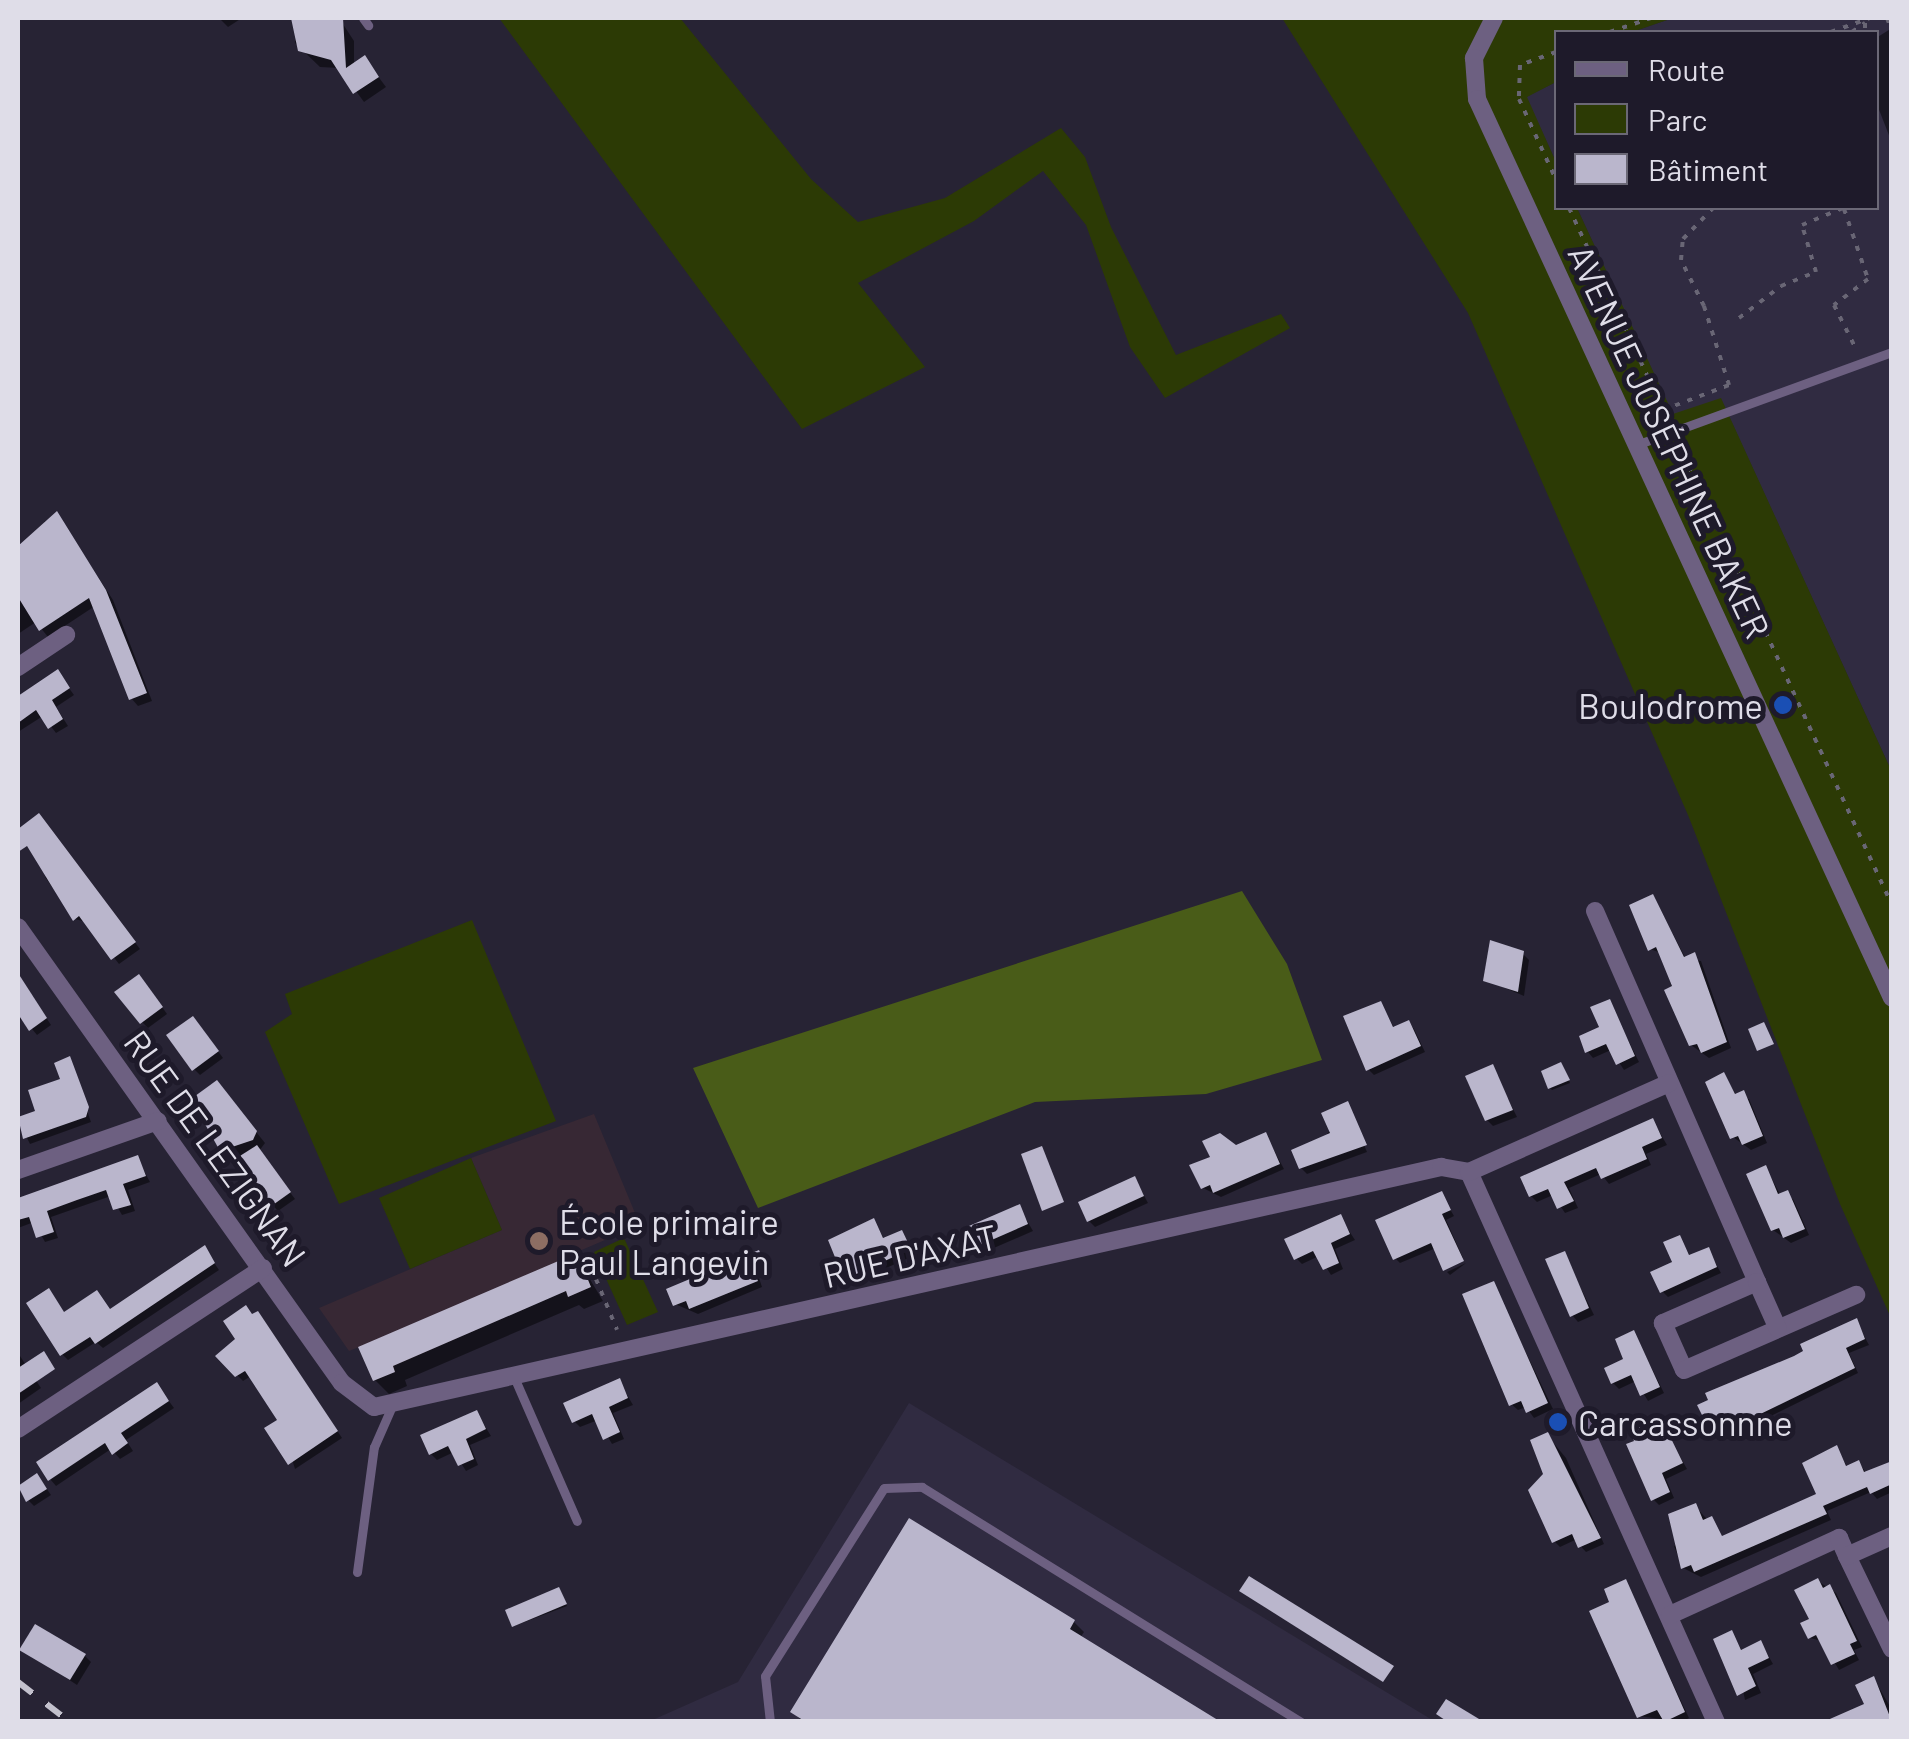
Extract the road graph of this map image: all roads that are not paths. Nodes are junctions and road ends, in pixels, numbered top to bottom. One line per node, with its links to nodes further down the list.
1 (1494, 18): 3 (street, AVENUE JOSÉPHINE BAKER)
2 (1892, 352): 3 (lane)
3 (1636, 445): 8 (street, AVENUE JOSÉPHINE BAKER)
4 (66, 635): 5 (street)
5 (18, 667)
6 (1595, 911): 9 (street)
7 (18, 927): 10 (street, RUE DE LEZIGNAN)
8 (1892, 998)
9 (1669, 1083): 12 (street); 14 (street)
10 (158, 1121): 11 (street); 13 (street, RUE DE LEZIGNAN)
11 (18, 1170)
12 (1469, 1172): 17 (street, RUE D'AXAT); 25 (street)
13 (263, 1268): 18 (street, RUE DE LEZIGNAN); 20 (street)
14 (1757, 1282): 16 (street); 16 (street)
15 (1856, 1295): 16 (street)
16 (1778, 1330)
17 (514, 1378): 19 (street, RUE D'AXAT); 21 (lane)
18 (365, 1404): 19 (street, RUE D'AXAT)
19 (392, 1406): 24 (lane)
20 (18, 1430)
21 (576, 1522)
22 (1892, 1536): 23 (street)
23 (1848, 1556): 25 (street); 26 (street)
24 (357, 1572)
25 (1670, 1616): 29 (street)
26 (1892, 1649)
27 (770, 1722): 28 (lane)
28 (1302, 1722)
29 (1716, 1722)

